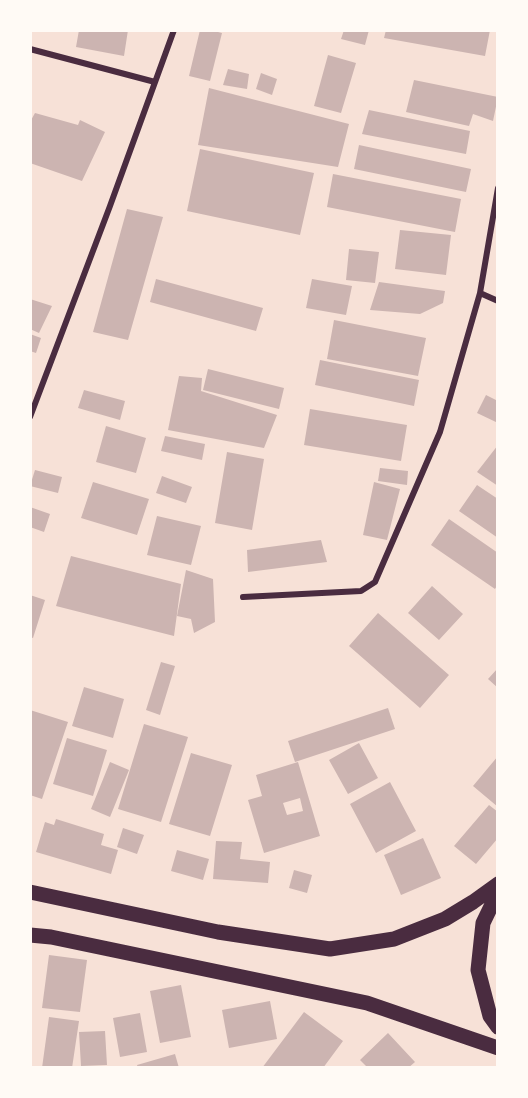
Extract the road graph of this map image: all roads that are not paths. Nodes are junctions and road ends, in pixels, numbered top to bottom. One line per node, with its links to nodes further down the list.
1 (174, 30): 3 (street)
2 (30, 49): 3 (street)
3 (155, 82): 7 (street)
4 (498, 188): 5 (street)
5 (480, 293): 6 (street); 8 (street)
6 (498, 301)
7 (30, 417)
8 (243, 597)
9 (498, 884): 10 (main road)
10 (30, 892)
11 (498, 892): 13 (main road)
12 (30, 935): 14 (main road)
13 (498, 1027)
14 (498, 1048)

